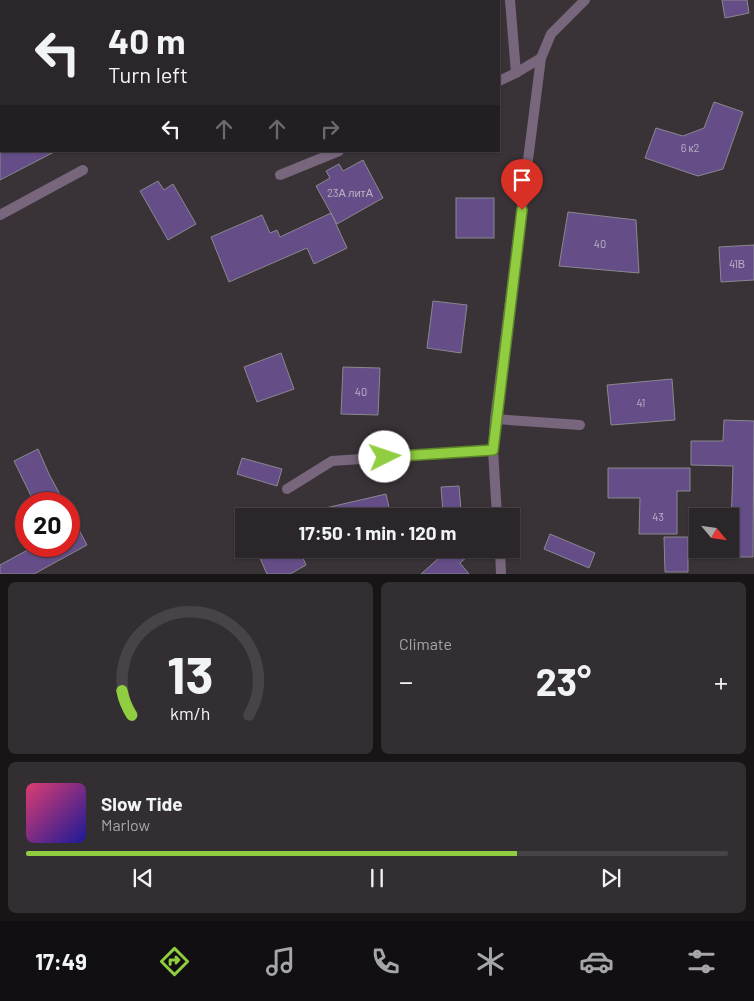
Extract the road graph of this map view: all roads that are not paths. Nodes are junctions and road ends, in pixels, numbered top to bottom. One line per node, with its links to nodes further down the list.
1 (510, 0): 4 (street)
2 (585, 0): 3 (street)
3 (541, 58): 4 (street); 10 (street)
4 (516, 73): 5 (street)
5 (500, 81)
6 (338, 152): 8 (street)
7 (83, 170): 9 (street)
8 (280, 175)
9 (0, 215)
10 (495, 419): 11 (street); 12 (street)
11 (580, 425)
12 (493, 450): 13 (street); 14 (street)
13 (287, 489)
14 (497, 508)
15 (500, 558): 16 (street)
16 (501, 574)

